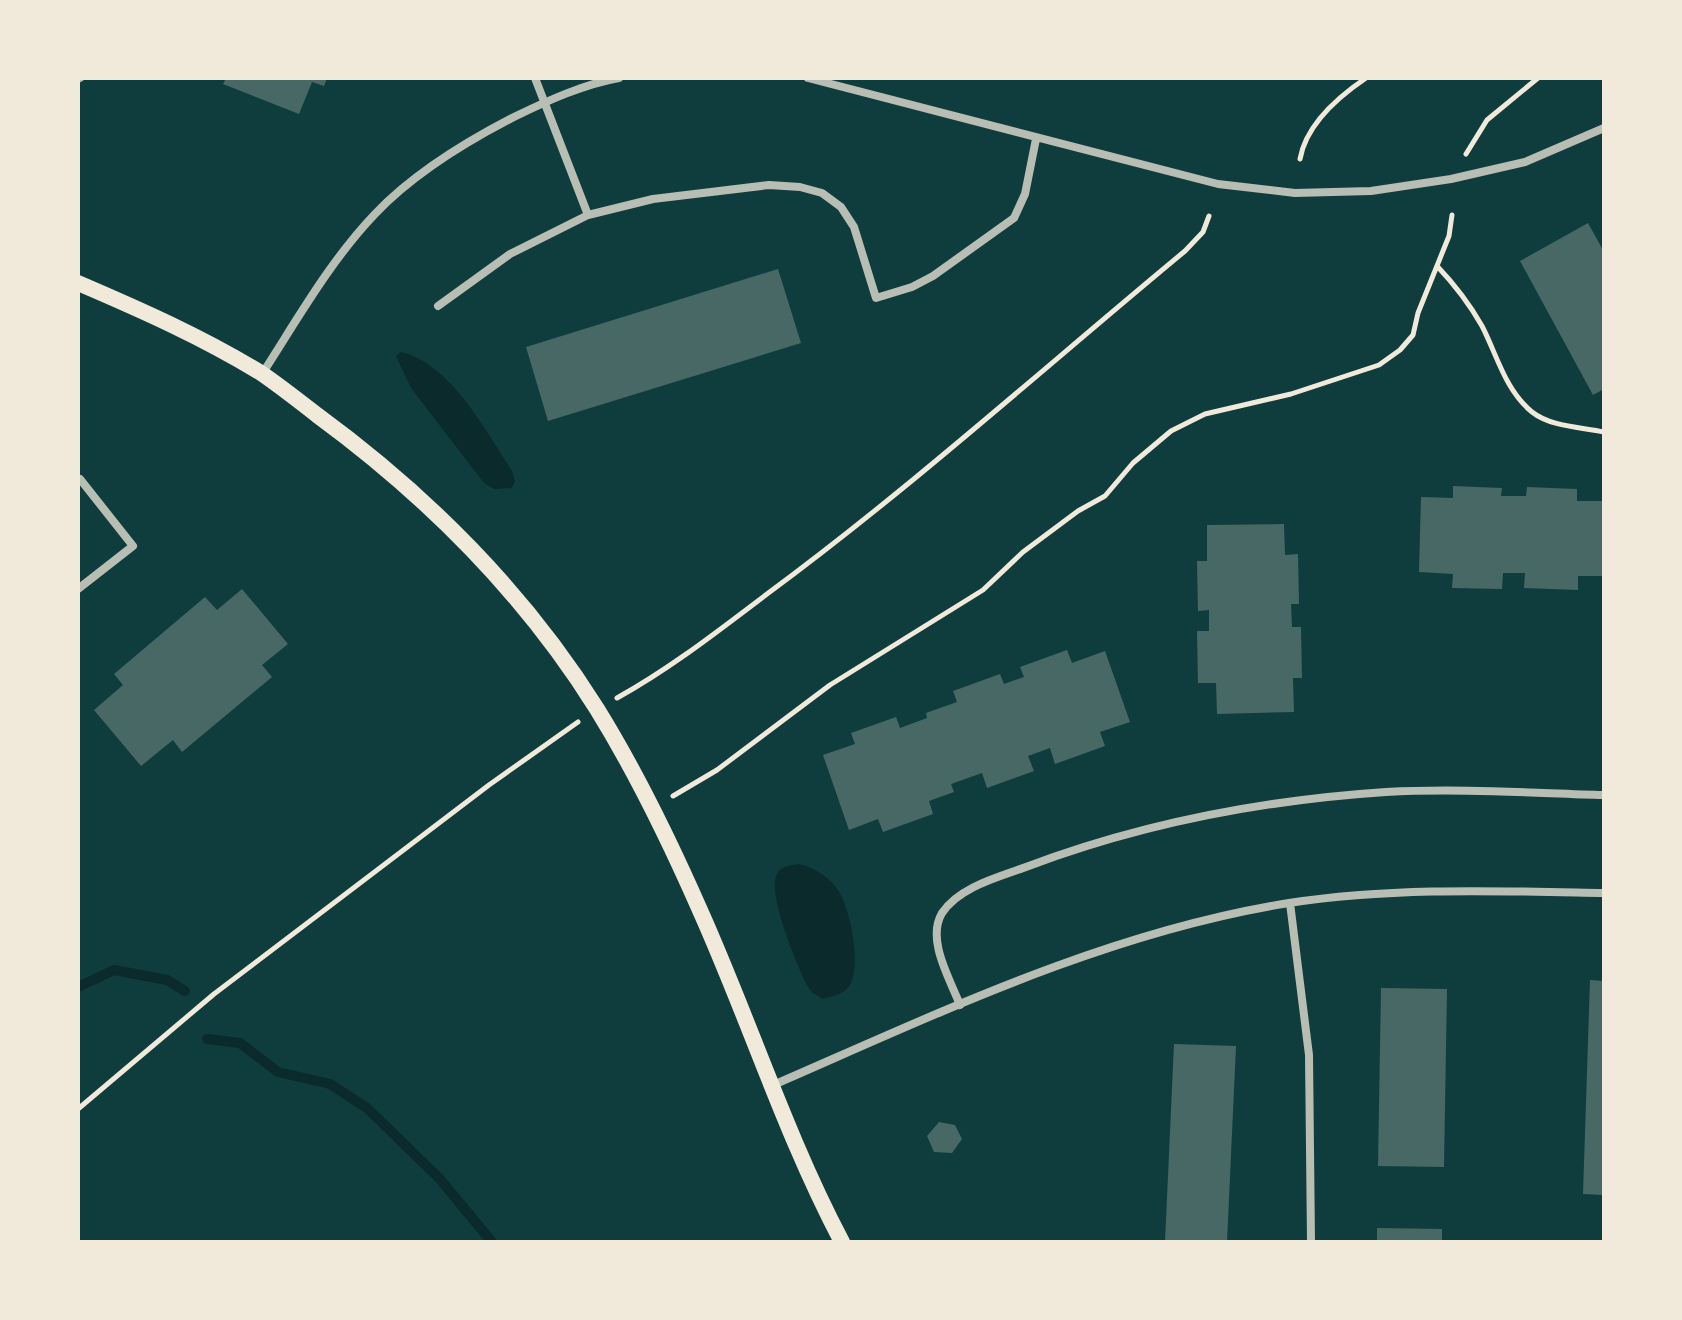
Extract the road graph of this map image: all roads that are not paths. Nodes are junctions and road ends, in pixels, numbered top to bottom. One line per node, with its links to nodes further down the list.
1 (535, 78): 4 (street)
2 (619, 78): 4 (street)
3 (811, 78): 6 (street)
4 (543, 102): 7 (street); 10 (street)
5 (1604, 128): 6 (street)
6 (1036, 139): 7 (street)
7 (588, 215): 9 (street)
8 (78, 283): 10 (main road)
9 (438, 306)
10 (262, 374): 17 (main road)
11 (78, 481): 12 (street)
12 (78, 589)
13 (1604, 795): 16 (street)
14 (1604, 893): 15 (street)
15 (1290, 903): 16 (street); 19 (street)
16 (960, 1005): 17 (street)
17 (770, 1086): 18 (main road)
18 (842, 1242)
19 (1311, 1242)

